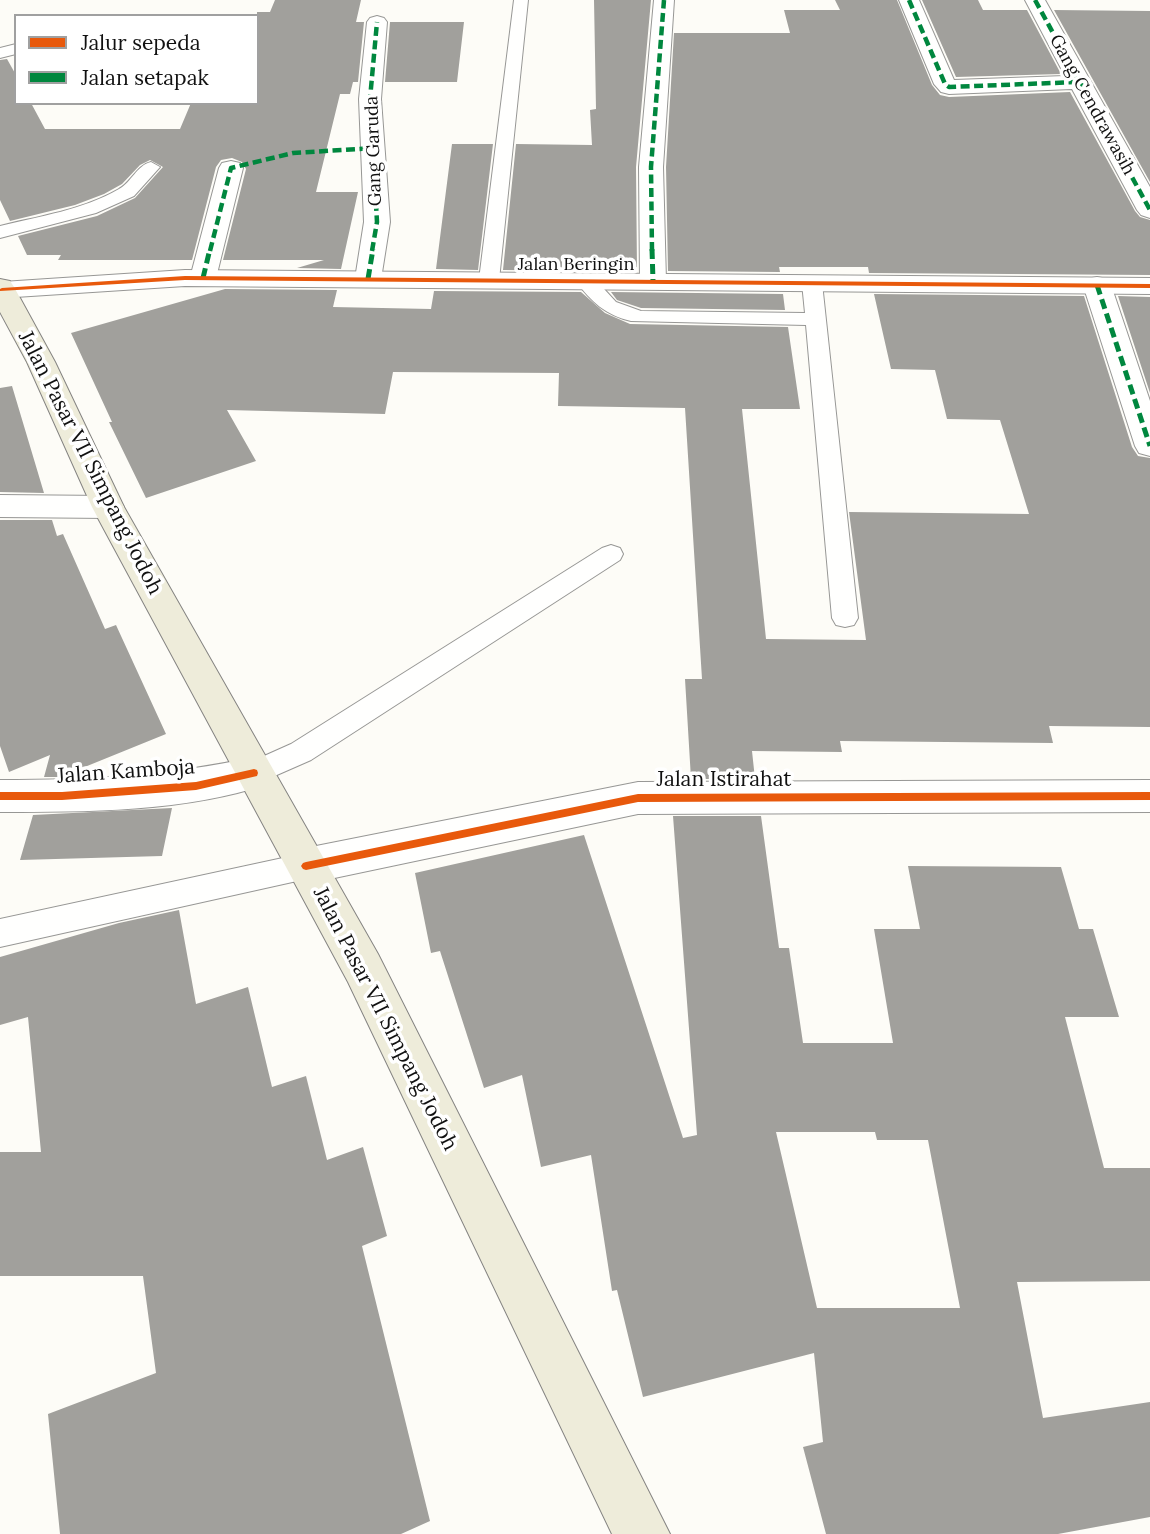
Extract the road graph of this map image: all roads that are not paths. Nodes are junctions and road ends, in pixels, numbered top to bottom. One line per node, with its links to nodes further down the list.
1 (521, 0): 13 (lane)
2 (664, 0): 15 (street)
3 (909, 0): 6 (street)
4 (1035, 0): 6 (street, Gang Cendrawasih)
5 (377, 22): 12 (street, Gang Garuda)
6 (1078, 82): 9 (street, Gang Cendrawasih)
7 (151, 167): 10 (lane)
8 (231, 168): 11 (street)
9 (1150, 210)
10 (0, 232)
11 (203, 278): 12 (street, Jalan Beringin); 19 (street, Jalan Beringin)
12 (368, 279): 13 (street, Jalan Beringin)
13 (489, 280): 14 (street, Jalan Beringin)
14 (586, 281): 15 (street, Jalan Beringin); 20 (lane)
15 (653, 281): 16 (street, Jalan Beringin)
16 (812, 283): 17 (street, Jalan Beringin); 20 (lane)
17 (1097, 285): 18 (street, Jalan Beringin); 21 (street)
18 (1150, 286)
19 (1, 288): 23 (main road, Jalan Pasar VII Simpang Jodoh)
20 (816, 319): 25 (lane)
21 (1150, 446)
22 (0, 506): 23 (street)
23 (108, 507): 26 (main road, Jalan Pasar VII Simpang Jodoh)
24 (611, 554): 26 (lane)
25 (845, 618)
26 (254, 773): 27 (street, Jalan Kamboja); 29 (main road, Jalan Pasar VII Simpang Jodoh)
27 (0, 796)
28 (1150, 796): 29 (street, Jalan Istirahat)
29 (306, 866): 30 (lane); 31 (main road, Jalan Pasar VII Simpang Jodoh)
30 (0, 933)
31 (642, 1534)

